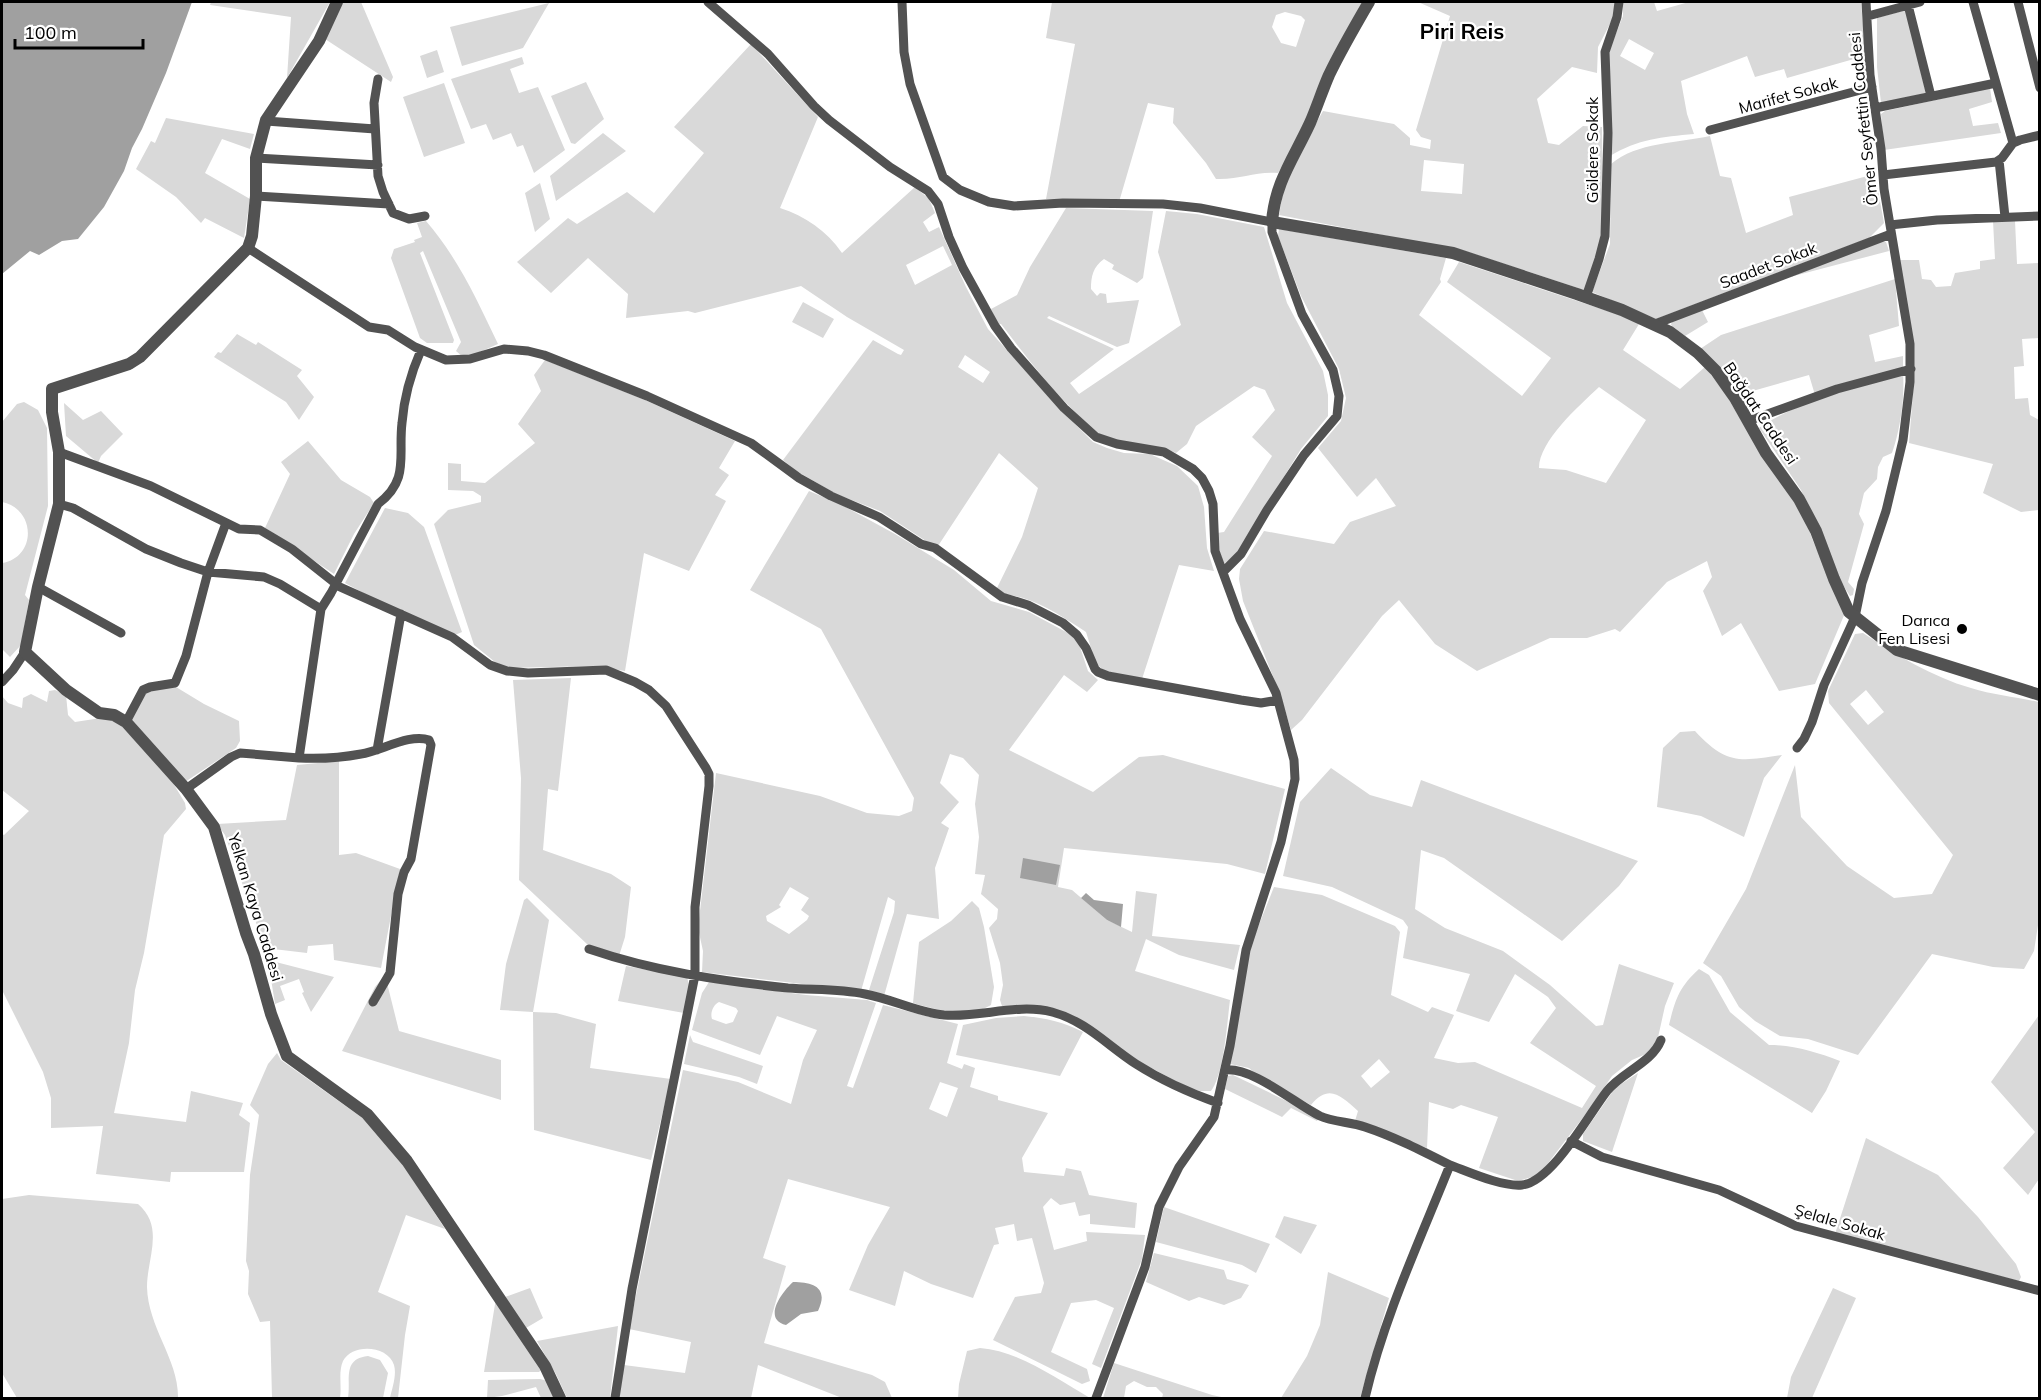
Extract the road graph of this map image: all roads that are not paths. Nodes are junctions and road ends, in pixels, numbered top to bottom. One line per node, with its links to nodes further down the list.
1 (337, 2): 19 (street)
2 (708, 2): 29 (street)
3 (902, 2): 28 (street)
4 (1369, 2): 35 (street)
5 (1619, 2): 38 (street, Göldere Sokak)
6 (1866, 2): 11 (street, Ömer Seyfettin Caddesi)
7 (1920, 2): 10 (street)
8 (1973, 2): 14 (street)
9 (2018, 2): 12 (street)
10 (1908, 5): 11 (street); 17 (street)
11 (1868, 16): 15 (street, Ömer Seyfettin Caddesi)
12 (2036, 57): 16 (street)
13 (378, 79): 20 (street)
14 (1996, 83): 17 (street); 23 (street)
15 (1872, 87): 18 (street, Ömer Seyfettin Caddesi); 21 (street, Marifet Sokak)
16 (2040, 87)
17 (1931, 96): 18 (street)
18 (1875, 108): 27 (street, Ömer Seyfettin Caddesi)
19 (266, 121): 20 (street); 24 (street)
20 (375, 129): 26 (street)
21 (1710, 130)
22 (2040, 135): 23 (street)
23 (2013, 143): 25 (street)
24 (256, 158): 26 (street); 30 (street)
25 (1999, 160): 27 (street); 34 (street)
26 (378, 165): 31 (street)
27 (1882, 176): 36 (street, Ömer Seyfettin Caddesi)
28 (943, 177): 29 (street); 35 (street)
29 (928, 191): 47 (street)
30 (256, 196): 31 (street); 37 (street)
31 (389, 204): 32 (street)
32 (425, 216)
33 (2040, 216): 34 (street, Saadet Sokak)
34 (2005, 217): 36 (street, Saadet Sokak)
35 (1272, 222): 38 (street, Bağdat Caddesi); 47 (street)
36 (1890, 229): 39 (street, Saadet Sokak); 41 (street, Ömer Seyfettin Caddesi)
37 (248, 248): 40 (street); 43 (street)
38 (1586, 297): 39 (street, Bağdat Caddesi)
39 (1655, 324): 42 (street, Bağdat Caddesi)
40 (421, 350): 48 (street); 57 (street)
41 (1911, 369): 42 (street); 52 (street, Ömer Seyfettin Caddesi)
42 (1748, 421): 52 (street, Bağdat Caddesi)
43 (58, 452): 44 (street); 45 (street)
44 (59, 504): 46 (street); 49 (street)
45 (226, 523): 46 (street); 48 (street)
46 (208, 572): 50 (street); 58 (street)
47 (1222, 572): 57 (street)
48 (336, 584): 50 (street); 51 (street)
49 (38, 587): 53 (street); 54 (street)
50 (321, 609): 61 (street)
51 (401, 614): 60 (street); 64 (street)
52 (1855, 617): 56 (street, Bağdat Caddesi); 59 (street, Ömer Seyfettin Caddesi)
53 (121, 633)
54 (25, 652): 55 (street); 58 (street, Yelkan Kaya Caddesi)
55 (2, 682)
56 (2040, 695)
57 (1278, 700): 67 (street)
58 (126, 722): 62 (street, Yelkan Kaya Caddesi)
59 (1797, 748)
60 (376, 750): 61 (street); 65 (street)
61 (299, 758): 62 (street)
62 (186, 789): 72 (street, Yelkan Kaya Caddesi)
63 (589, 949): 64 (street)
64 (695, 975): 68 (street); 73 (street)
65 (372, 1002)
66 (1661, 1040): 69 (street)
67 (1225, 1070): 68 (street); 70 (street)
68 (1218, 1103): 74 (street)
69 (1571, 1141): 70 (street); 71 (street, Şelale Sokak)
70 (1450, 1165): 75 (street)
71 (2040, 1291)
72 (560, 1398)
73 (615, 1398)
74 (1096, 1398)
75 (1365, 1398)

